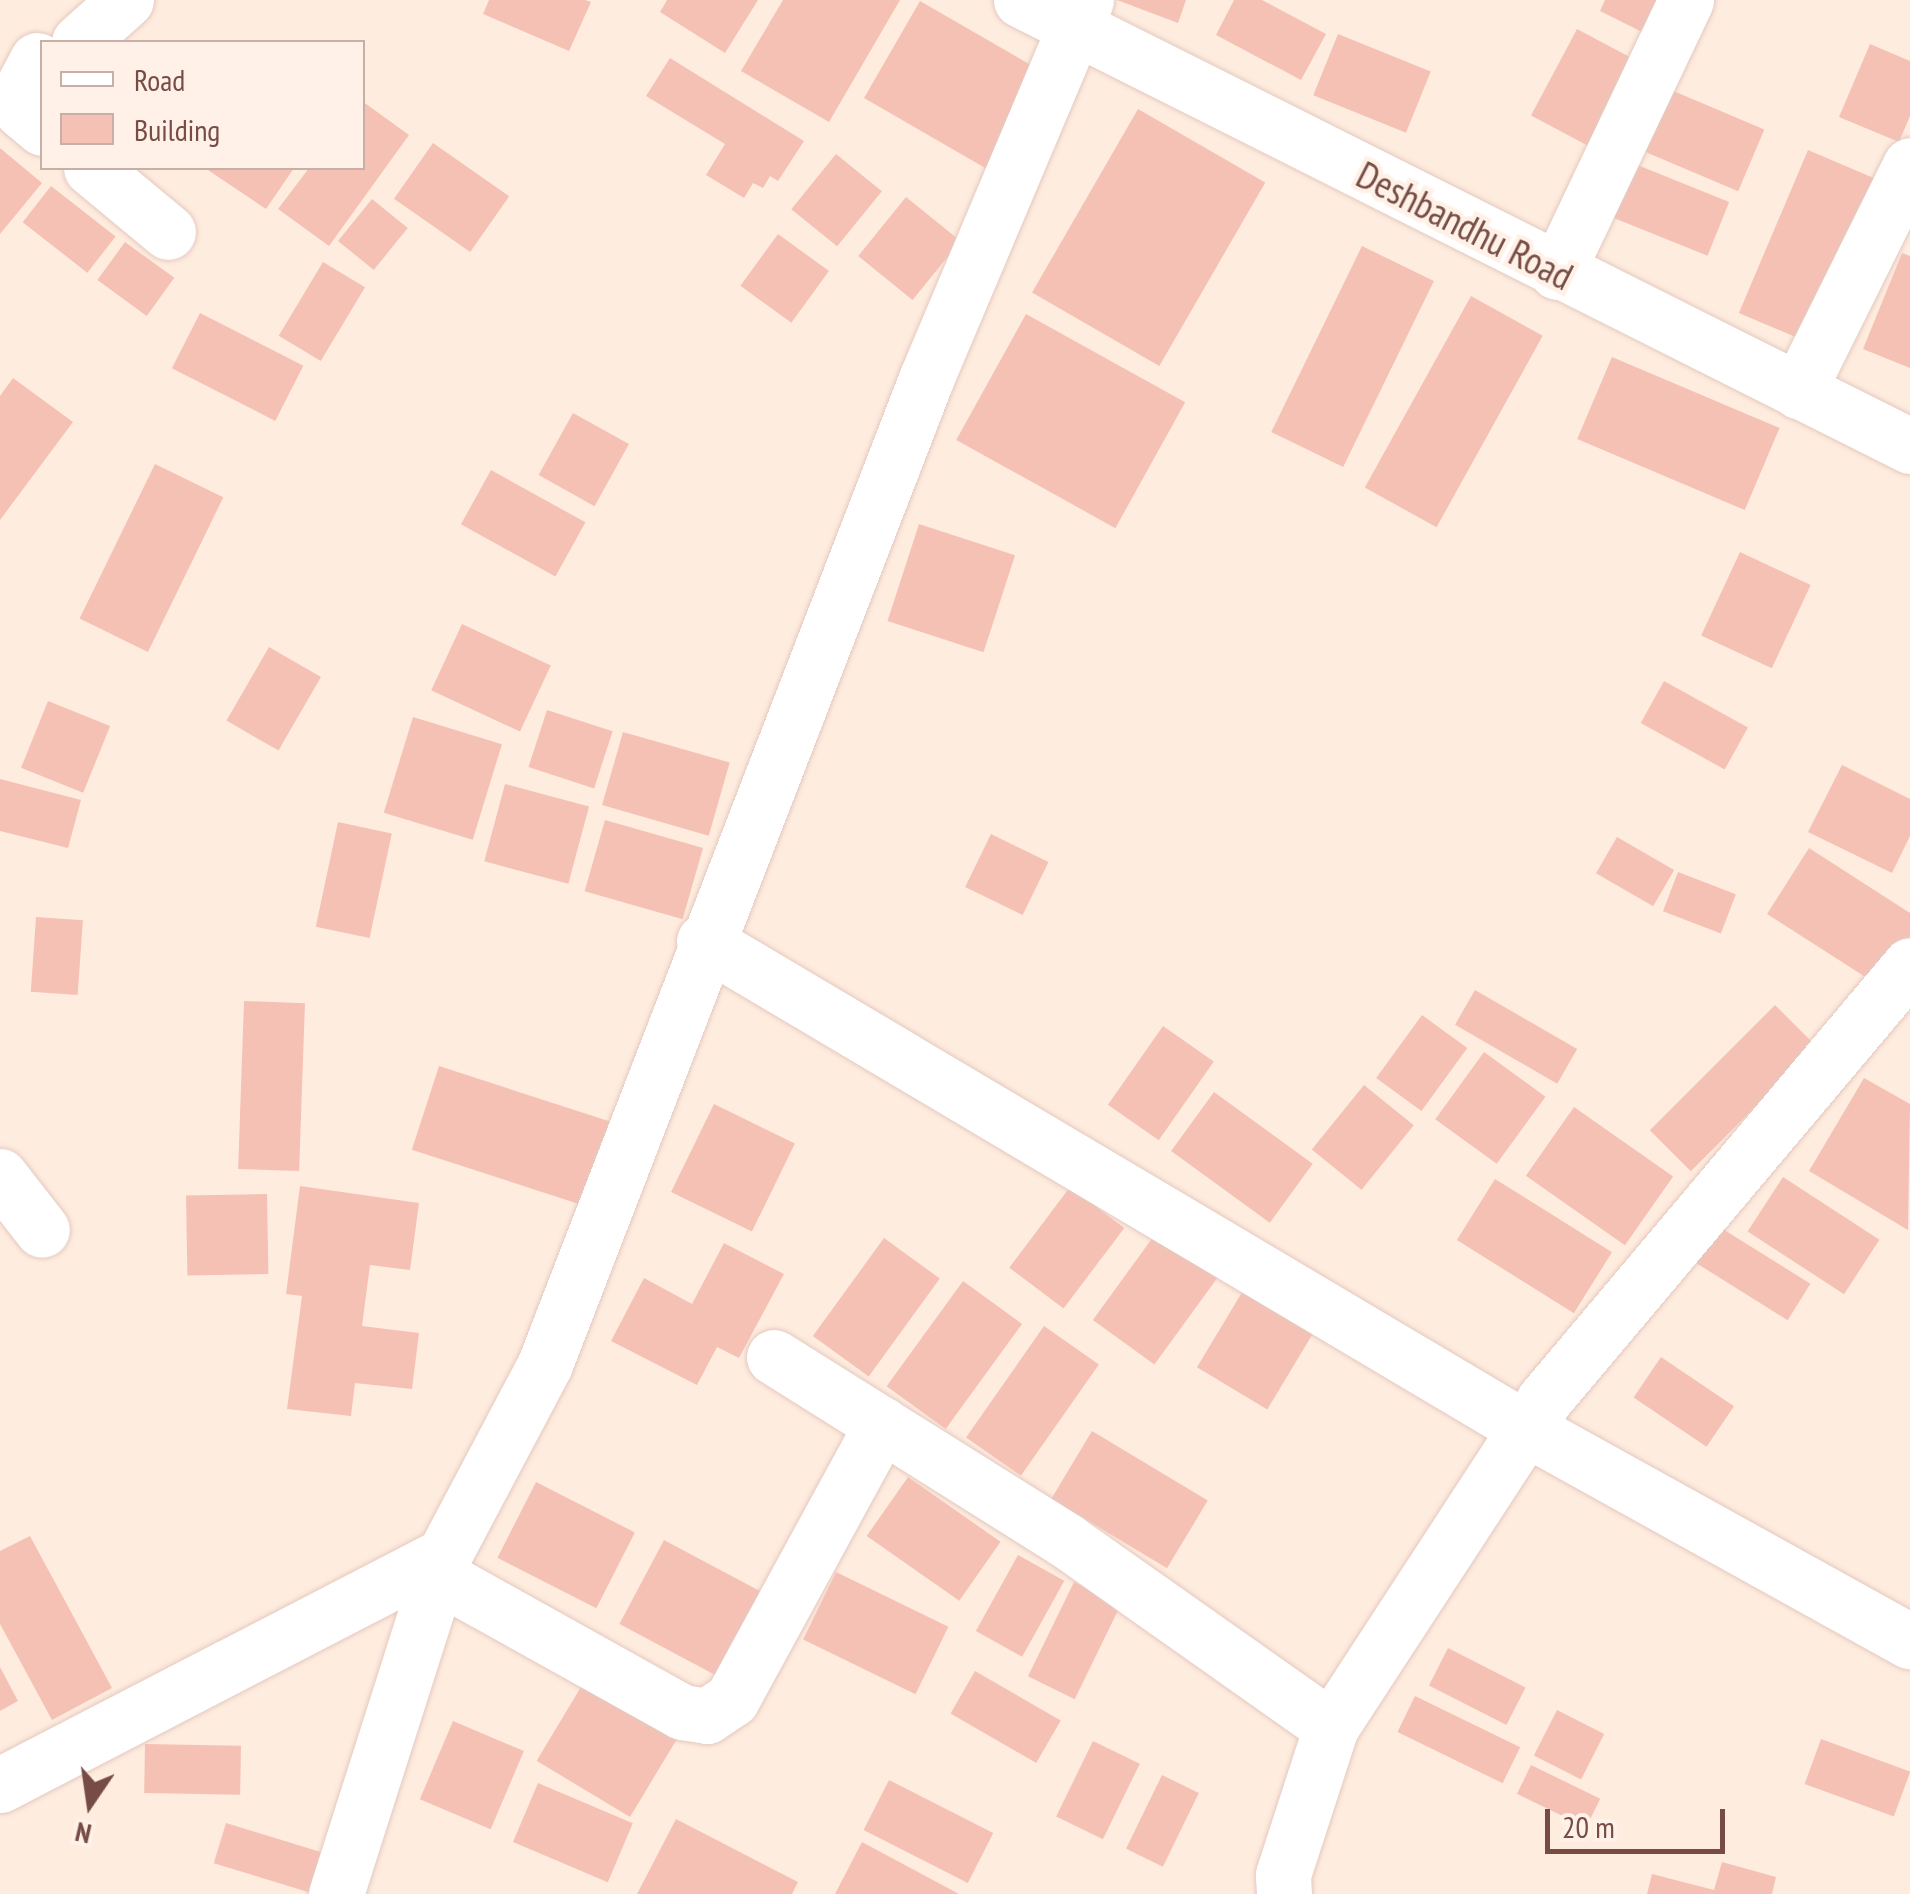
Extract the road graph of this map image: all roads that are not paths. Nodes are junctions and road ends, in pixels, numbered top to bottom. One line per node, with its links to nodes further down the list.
1 (126, 0): 5 (street)
2 (1021, 0): 4 (street, Deshbandhu Road)
3 (1686, 0): 11 (street)
4 (1081, 14): 11 (street, Deshbandhu Road); 14 (street)
5 (60, 40)
6 (40, 52): 7 (street)
7 (40, 126)
8 (1910, 165): 12 (street)
9 (92, 170): 10 (street)
10 (168, 232)
11 (1558, 272): 12 (street, Deshbandhu Road)
12 (1798, 391): 13 (street, Deshbandhu Road)
13 (1910, 446)
14 (704, 940): 20 (street); 21 (street)
15 (1910, 965): 20 (street)
16 (0, 1176): 17 (street)
17 (42, 1230)
18 (774, 1357): 19 (street)
19 (882, 1424): 21 (street); 23 (street)
20 (1525, 1428): 22 (street); 23 (street)
21 (441, 1565): 24 (street); 25 (street)
22 (1910, 1641)
23 (1331, 1727): 26 (street)
24 (0, 1785)
25 (336, 1894)
26 (1284, 1894)

